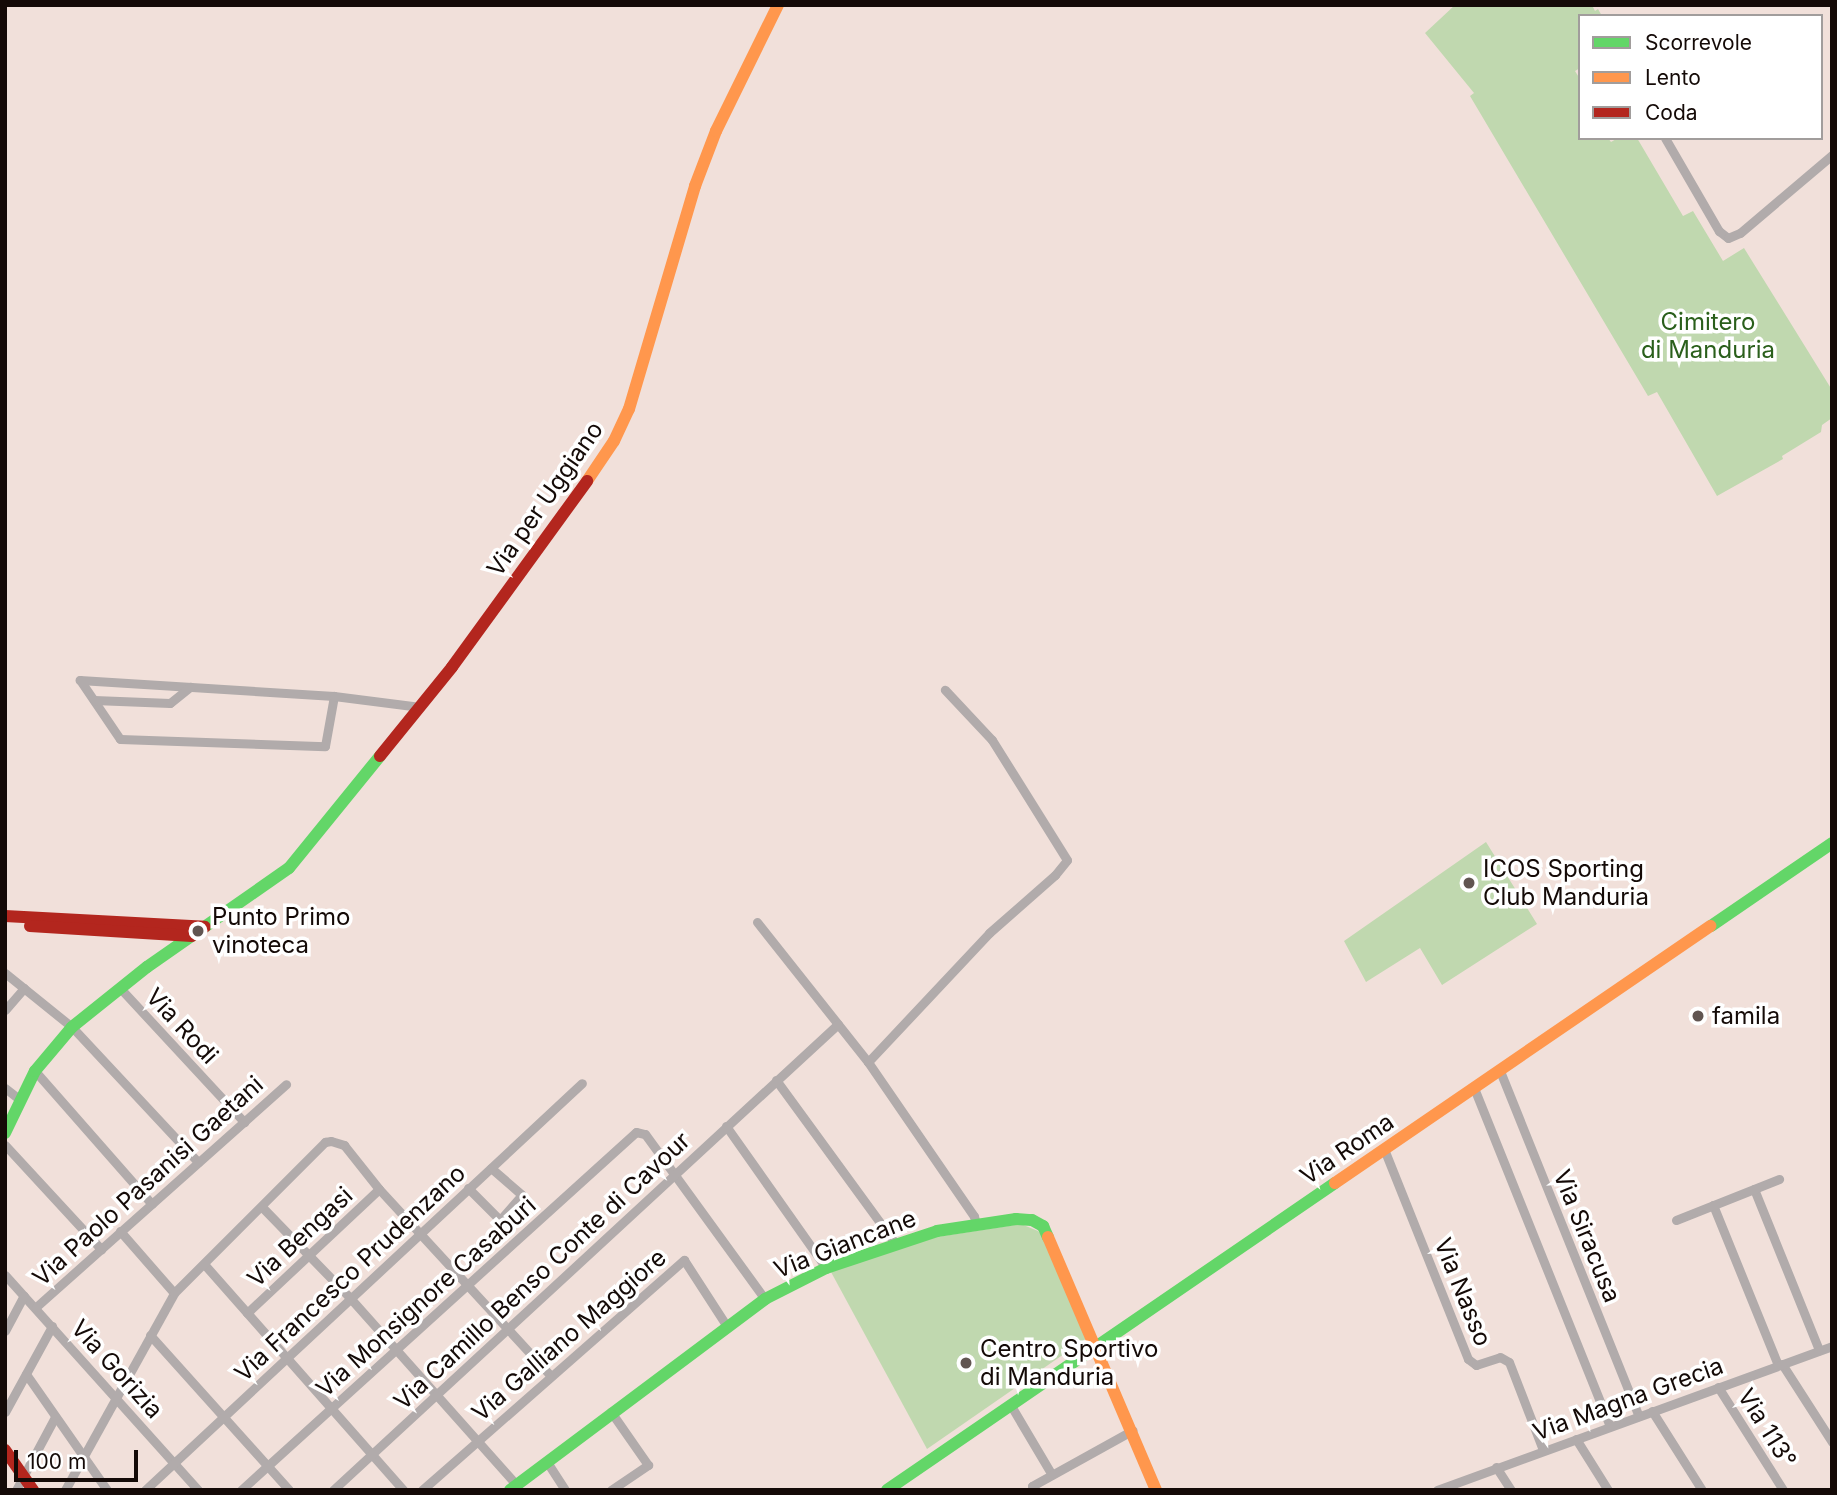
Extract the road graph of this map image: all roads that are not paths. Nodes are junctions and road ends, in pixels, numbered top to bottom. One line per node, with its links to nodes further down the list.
1 (778, 5): 8 (street, Via per Uggiano)
2 (1666, 140): 3 (street)
3 (1832, 155)
4 (190, 687): 6 (street); 7 (street); 7 (street)
5 (945, 690): 21 (street)
6 (334, 696): 7 (street); 8 (street)
7 (94, 700)
8 (419, 707): 13 (street, Via per Uggiano)
9 (1832, 843): 23 (street, Via Roma)
10 (5, 916): 13 (street)
11 (757, 922): 19 (street)
12 (5, 924): 14 (street)
13 (205, 927): 14 (street, Via per Uggiano)
14 (192, 936): 17 (street)
15 (5, 973): 16 (street)
16 (24, 988): 18 (street); 20 (street)
17 (120, 988): 20 (street); 30 (street, Via Rodi)
18 (5, 1010)
19 (838, 1024): 21 (street); 24 (street, Via Camillo Benso Conte di Cavour)
20 (72, 1027): 22 (street); 35 (street)
21 (868, 1062): 46 (street)
22 (35, 1071): 29 (street); 42 (street)
23 (1500, 1071): 28 (street, Via Roma); 83 (street, Via Siracusa)
24 (776, 1080): 31 (street, Via Camillo Benso Conte di Cavour); 49 (street)
25 (582, 1083): 36 (street, Via Francesco Prudenzano)
26 (286, 1084): 30 (street, Via Paolo Pasanisi Gaetani)
27 (5, 1088): 29 (street)
28 (1475, 1088): 34 (street, Via Roma); 86 (street)
29 (19, 1099): 32 (street)
30 (244, 1122): 35 (street, Via Paolo Pasanisi Gaetani)
31 (726, 1126): 37 (street, Via Camillo Benso Conte di Cavour); 53 (street)
32 (5, 1133)
33 (5, 1145): 50 (street)
34 (1384, 1149): 67 (street, Via Roma); 92 (street, Via Nasso)
35 (198, 1162): 42 (street, Via Paolo Pasanisi Gaetani)
36 (491, 1168): 39 (street, Via Francesco Prudenzano); 39 (street)
37 (674, 1177): 55 (street, Via Monsignore Casaburi); 59 (street); 64 (street, Via Camillo Benso Conte di Cavour)
38 (1779, 1179): 41 (street)
39 (468, 1188): 48 (street, Via Francesco Prudenzano)
40 (379, 1189): 44 (street); 48 (street); 51 (street, Via Bengasi)
41 (1754, 1189): 43 (street); 70 (street)
42 (152, 1204): 47 (street, Via Paolo Pasanisi Gaetani)
43 (1713, 1205): 45 (street); 72 (street)
44 (262, 1207): 51 (street); 52 (street)
45 (1676, 1220)
46 (976, 1224): 49 (street, Via Giancane); 67 (street, Via Giancane)
47 (120, 1231): 50 (street, Via Paolo Pasanisi Gaetani); 56 (street)
48 (420, 1233): 55 (street); 58 (street, Via Francesco Prudenzano)
49 (895, 1243): 53 (street, Via Giancane)
50 (101, 1249): 60 (street, Via Paolo Pasanisi Gaetani)
51 (308, 1256): 58 (street); 61 (street, Via Bengasi)
52 (204, 1264): 56 (street); 61 (street)
53 (826, 1268): 59 (street, Via Giancane)
54 (5, 1275): 57 (street, Via Gorizia)
55 (468, 1285): 64 (street); 69 (street, Via Monsignore Casaburi)
56 (174, 1293): 66 (street)
57 (24, 1296): 60 (street, Via Gorizia); 65 (street)
58 (351, 1299): 69 (street); 71 (street, Via Francesco Prudenzano)
59 (765, 1299): 62 (street, Via Giancane)
60 (36, 1307): 63 (street, Via Gorizia)
61 (247, 1313): 71 (street)
62 (726, 1325): 74 (street, Via Galliano Maggiore); 82 (street, Via Giancane)
63 (52, 1326): 73 (street); 77 (street, Via Gorizia)
64 (509, 1329): 74 (street); 76 (street, Via Camillo Benso Conte di Cavour)
65 (5, 1331)
66 (150, 1335): 77 (street); 85 (street)
67 (1096, 1344): 78 (street, Via Roma); 87 (street)
68 (1832, 1346): 70 (street, Via Magna Grecia)
69 (397, 1349): 76 (street); 79 (street, Via Monsignore Casaburi)
70 (1819, 1350): 72 (street, Via Magna Grecia)
71 (286, 1358): 79 (street); 85 (street, Via Francesco Prudenzano)
72 (1780, 1364): 75 (street, Via Magna Grecia); 90 (street)
73 (26, 1374): 81 (street); 84 (street)
74 (550, 1375): 89 (street, Via Galliano Maggiore)
75 (1718, 1387): 80 (street, Via Magna Grecia); 122 (street, Via 113°)
76 (439, 1394): 89 (street); 93 (street, Via Camillo Benso Conte di Cavour)
77 (116, 1396): 94 (street); 96 (street, Via Gorizia)
78 (1010, 1404): 99 (street); 116 (street, Via Roma)
79 (332, 1408): 93 (street); 97 (street, Via Monsignore Casaburi)
80 (1652, 1411): 83 (street, Via Magna Grecia); 121 (street)
81 (5, 1412)
82 (611, 1412): 95 (street, Via Giancane); 115 (street)
83 (1639, 1416): 86 (street, Via Magna Grecia)
84 (55, 1417): 94 (street); 100 (street)
85 (224, 1417): 96 (street, Via Francesco Prudenzano); 97 (street)
86 (1610, 1426): 88 (street, Via Magna Grecia)
87 (1133, 1430): 99 (street); 117 (street)
88 (1576, 1439): 92 (street, Via Magna Grecia); 120 (street)
89 (478, 1440): 101 (street); 113 (street, Via Galliano Maggiore)
90 (1832, 1442)
91 (5, 1450): 100 (street)
92 (1543, 1450): 98 (street, Via Magna Grecia)
93 (372, 1454): 111 (street, Via Camillo Benso Conte di Cavour); 112 (street)
94 (83, 1456): 105 (street); 106 (street)
95 (547, 1462): 101 (street, Via Giancane); 114 (street)
96 (174, 1463): 107 (street, Via Francesco Prudenzano); 108 (street, Via Gorizia)
97 (267, 1465): 109 (street, Via Monsignore Casaburi); 110 (street)
98 (1496, 1467): 118 (street, Via Magna Grecia); 119 (street)
99 (1052, 1475): 102 (street)
100 (24, 1476): 103 (street); 104 (street)
101 (514, 1487)
102 (1034, 1488)
103 (16, 1490)
104 (33, 1490)
105 (65, 1490)
106 (107, 1490)
107 (145, 1490)
108 (198, 1490)
109 (241, 1490)
110 (289, 1490)
111 (333, 1490)
112 (403, 1490)
113 (422, 1490)
114 (565, 1490)
115 (611, 1490)
116 (887, 1490)
117 (1156, 1490)
118 (1437, 1490)
119 (1511, 1490)
120 (1608, 1490)
121 (1702, 1490)
122 (1783, 1490)

